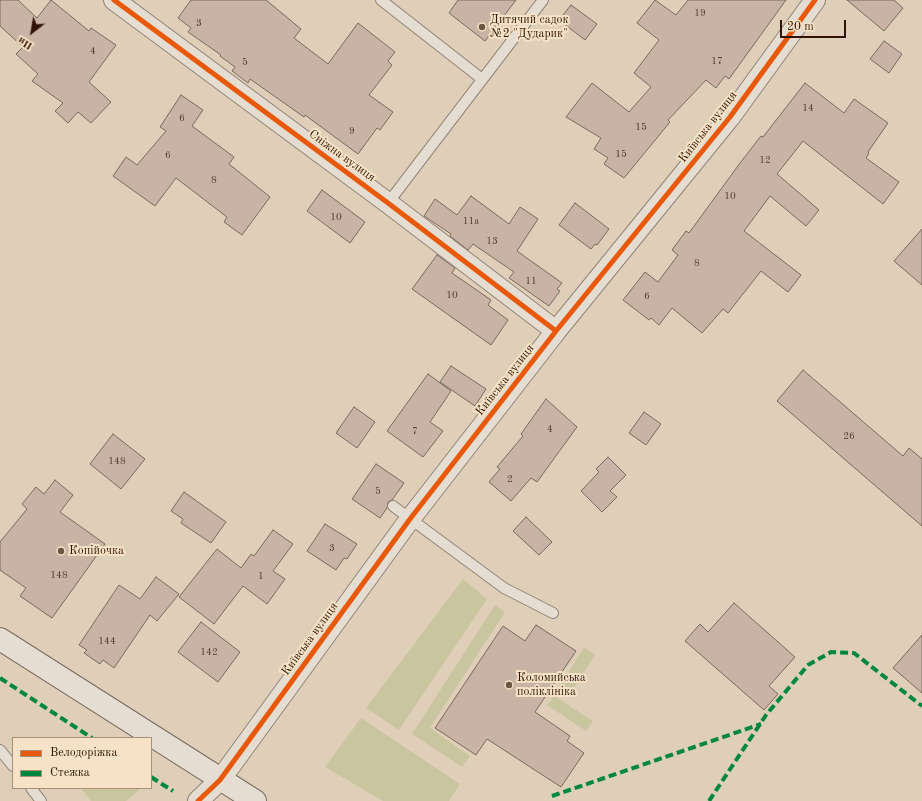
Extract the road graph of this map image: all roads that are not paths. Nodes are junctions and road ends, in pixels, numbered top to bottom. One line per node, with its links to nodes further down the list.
1 (114, 0): 6 (street, Сніжна вулиця)
2 (381, 0): 5 (lane)
3 (543, 0): 5 (lane)
4 (815, 0): 7 (street, Київська вулиця)
5 (482, 79): 6 (lane)
6 (388, 203): 7 (street, Сніжна вулиця)
7 (556, 331): 9 (street, Київська вулиця)
8 (393, 506): 9 (lane)
9 (410, 519): 10 (lane); 14 (street, Київська вулиця)
10 (553, 613)
11 (0, 639): 14 (main road)
12 (0, 750): 13 (lane)
13 (12, 765)
14 (220, 780): 17 (street, Київська вулиця); 18 (main road)
15 (32, 789): 16 (lane)
16 (41, 801)
17 (198, 801)
18 (255, 801)

